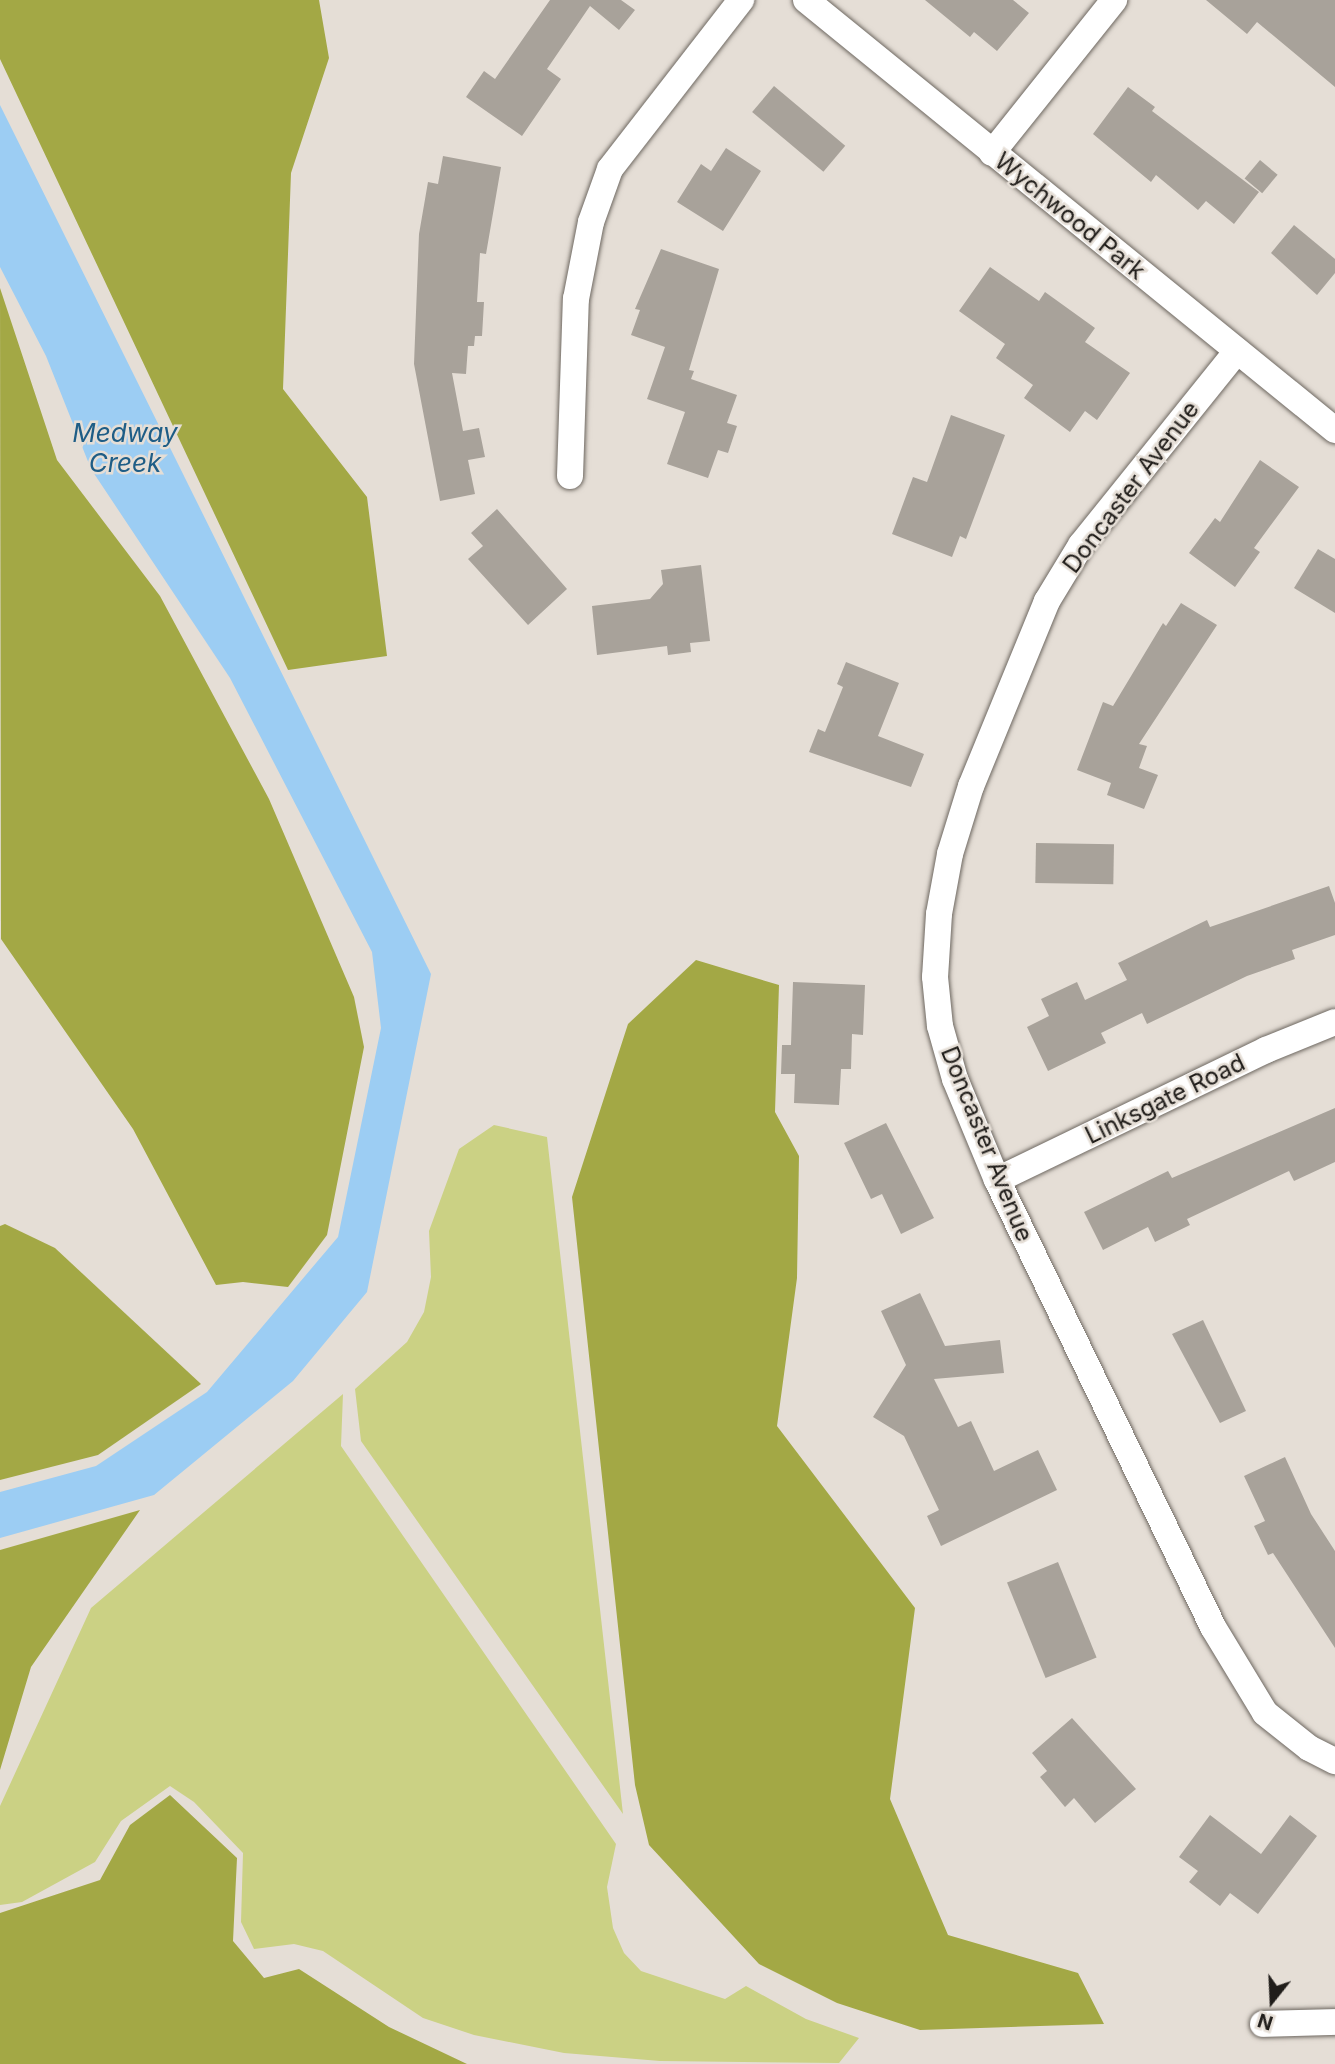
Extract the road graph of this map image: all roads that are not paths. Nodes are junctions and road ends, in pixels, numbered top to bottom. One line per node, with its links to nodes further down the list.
1 (741, 0): 7 (street)
2 (806, 0): 4 (street, Wychwood Park)
3 (1114, 0): 4 (street)
4 (992, 153): 5 (street, Wychwood Park)
5 (1237, 351): 6 (street, Wychwood Park); 9 (street, Doncaster Avenue)
6 (1335, 430)
7 (570, 476)
8 (1335, 1022): 9 (street, Linksgate Road)
9 (998, 1180): 10 (street, Doncaster Avenue)
10 (1335, 1761)
11 (1335, 2022): 12 (street)
12 (1263, 2024)

